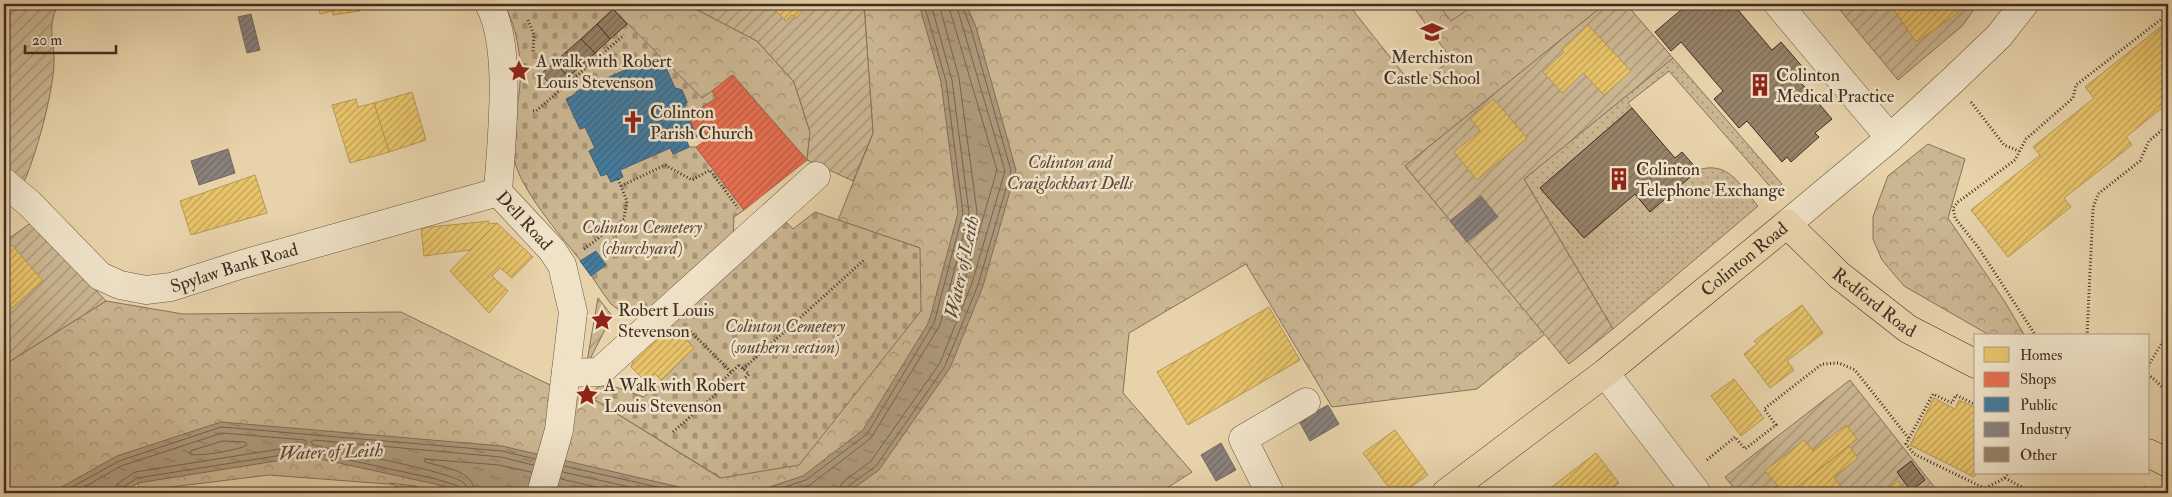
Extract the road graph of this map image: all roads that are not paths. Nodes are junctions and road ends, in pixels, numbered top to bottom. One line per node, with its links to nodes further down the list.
1 (489, 4): 7 (street, Dell Road)
2 (1778, 4): 4 (street)
3 (2024, 4): 4 (street, Colinton Road)
4 (1890, 138): 8 (street, Colinton Road)
5 (816, 176): 10 (street)
6 (4, 182): 7 (street, Spylaw Bank Road)
7 (498, 192): 10 (street, Dell Road)
8 (1787, 224): 9 (main road, Redford Road); 11 (main road, Colinton Road)
9 (1974, 363)
10 (566, 373): 16 (street, Dell Road)
11 (1605, 373): 15 (street); 18 (main road, Colinton Road)
12 (1306, 402): 17 (street)
13 (2150, 454): 14 (main road)
14 (2168, 463)
15 (1691, 485)
16 (541, 493)
17 (1270, 493)
18 (1446, 493)

